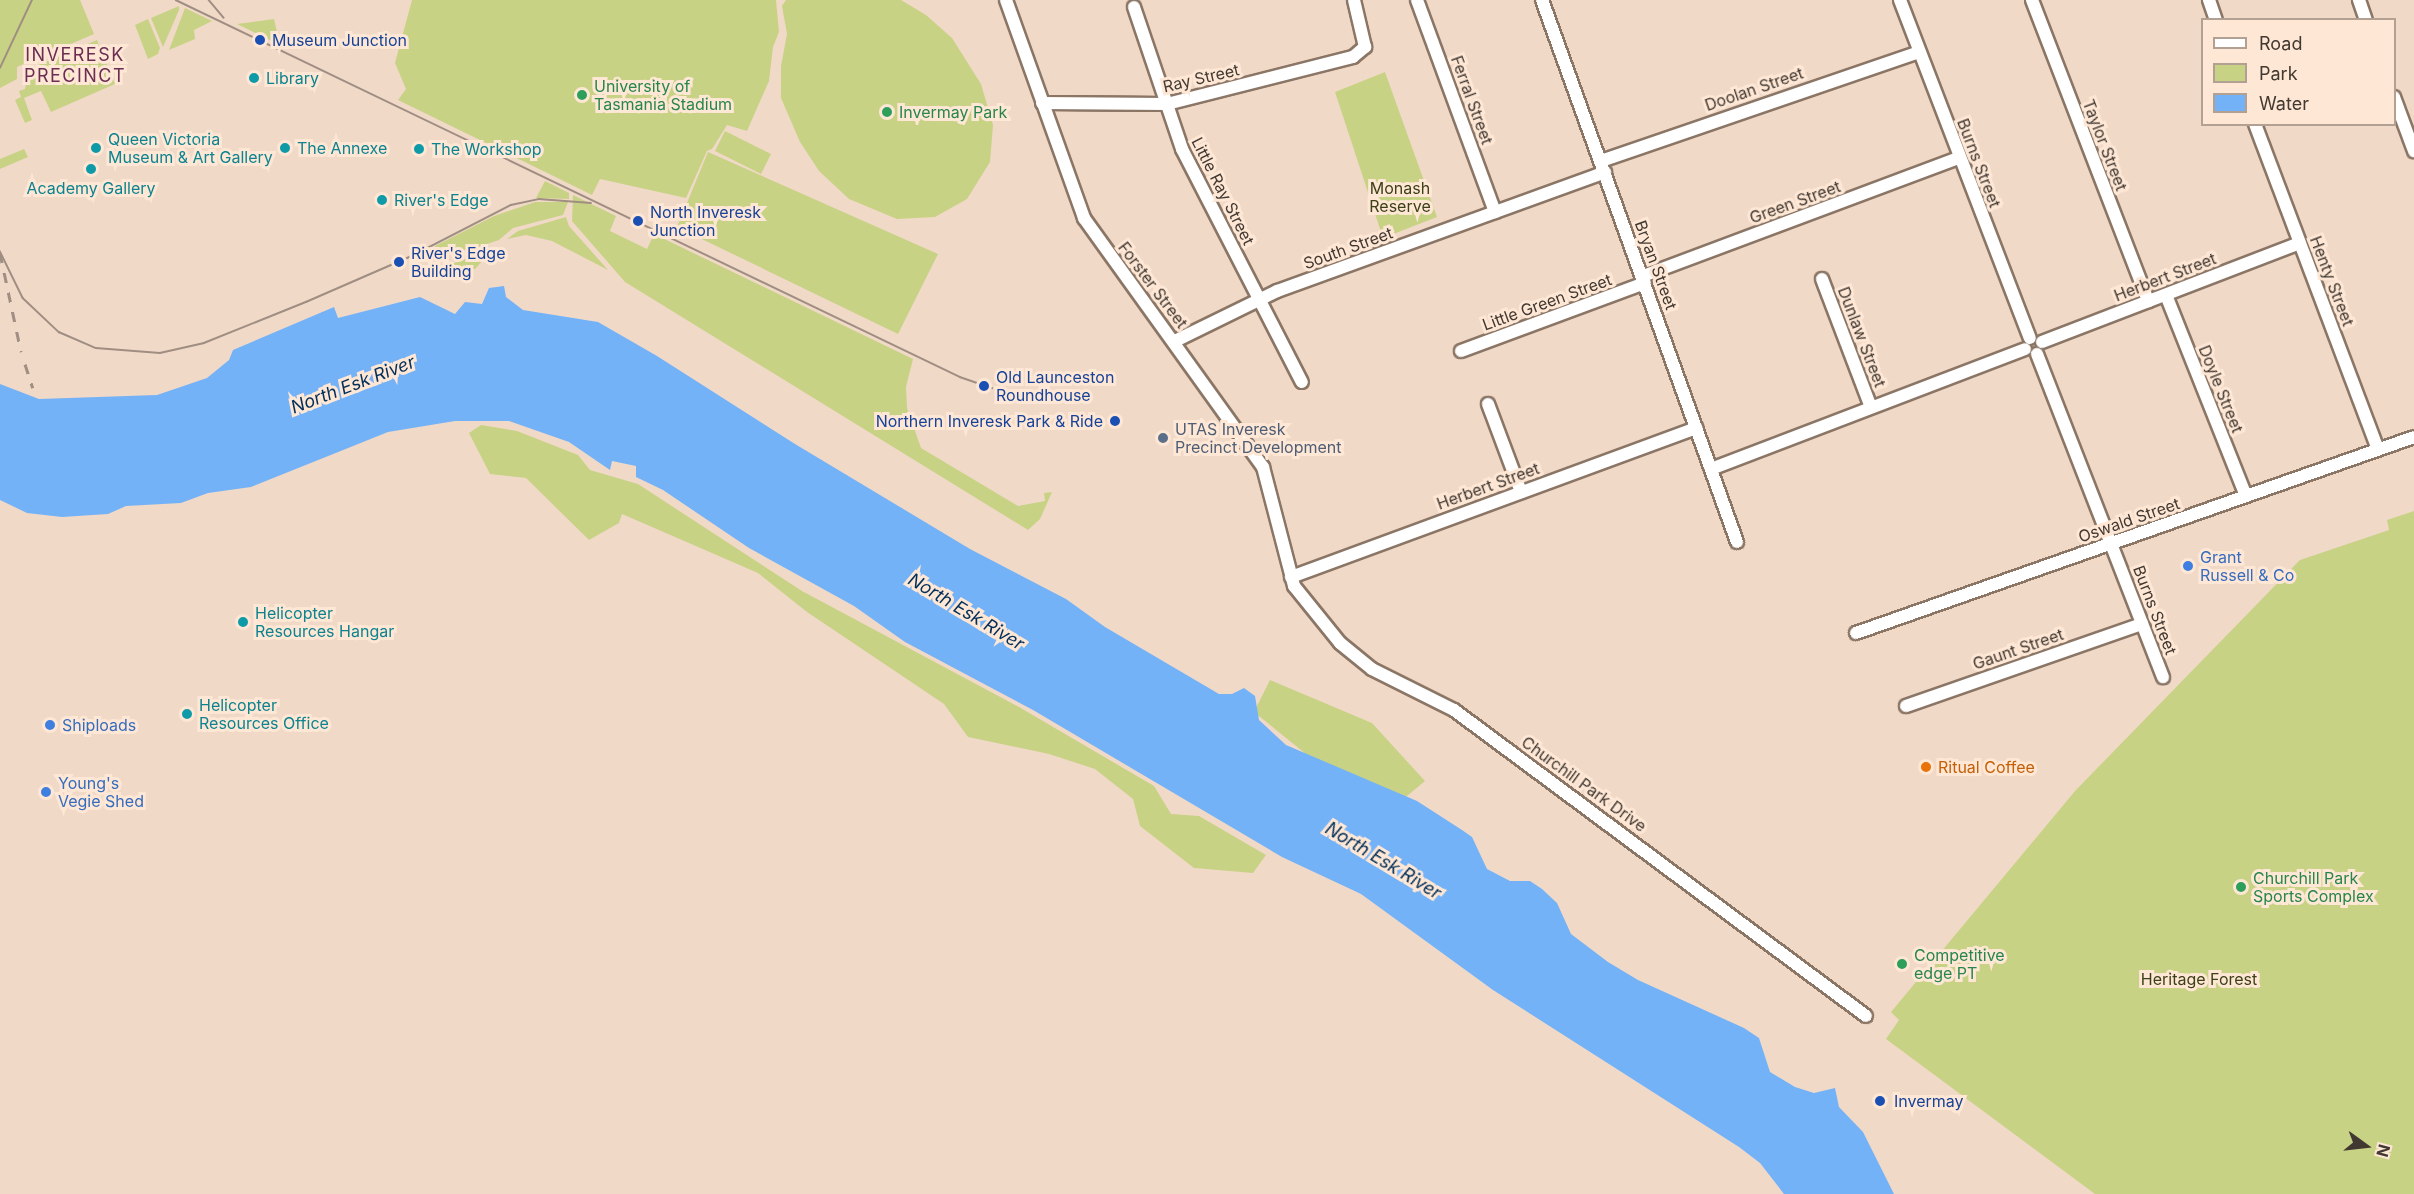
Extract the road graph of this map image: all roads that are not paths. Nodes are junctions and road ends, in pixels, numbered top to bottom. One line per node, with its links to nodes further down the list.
1 (1006, 0): 14 (street, Forster Street)
2 (1354, 0): 15 (street, Ray Street)
3 (1417, 0): 20 (street, Ferral Street)
4 (1542, 0): 19 (street, Bryan Street)
5 (1900, 0): 12 (street, Burns Street)
6 (2032, 0): 26 (street, Taylor Street)
7 (2209, 0): 10 (street)
8 (2359, 0): 11 (street)
9 (1134, 7): 15 (street, Little Ray Street)
10 (2215, 18)
11 (2365, 18)
12 (1918, 52): 18 (street, Burns Street); 19 (street, Doolan Street)
13 (2396, 102): 17 (street)
14 (1042, 103): 15 (street, Ray Street); 27 (street, Forster Street)
15 (1167, 104): 25 (street, Little Ray Street)
16 (2257, 126): 21 (street, Henty Street)
17 (2414, 151)
18 (1959, 158): 23 (street, Green Street); 28 (street, Burns Street)
19 (1603, 166): 20 (street, South Street); 23 (street, Bryan Street)
20 (1496, 212): 25 (street, South Street)
21 (2300, 243): 24 (street, Herbert Street); 35 (street, Henty Street)
22 (1822, 279): 32 (street, Dunlaw Street)
23 (1644, 280): 29 (street, Little Green Street); 33 (street, Bryan Street)
24 (2166, 295): 26 (street, Herbert Street); 38 (street, Doyle Street)
25 (1260, 300): 27 (street, South Street); 30 (street, Little Ray Street)
26 (2148, 302): 28 (street, Herbert Street)
27 (1175, 341): 41 (street, Forster Street)
28 (2034, 346): 32 (street, Herbert Street); 40 (street, Burns Street)
29 (1461, 351)
30 (1302, 382)
31 (1488, 404): 37 (street)
32 (1871, 407): 36 (street, Herbert Street)
33 (1696, 428): 36 (street, Bryan Street); 37 (street, Herbert Street)
34 (2414, 437): 35 (street, Oswald Street)
35 (2378, 450): 38 (street, Oswald Street)
36 (1711, 469): 39 (street, Bryan Street)
37 (1521, 492): 41 (street, Herbert Street)
38 (2246, 496): 40 (street, Oswald Street)
39 (1737, 542)
40 (2111, 544): 42 (street, Burns Street); 43 (street, Oswald Street)
41 (1292, 577): 46 (street, Churchill Park Drive)
42 (2142, 624): 44 (street, Burns Street); 45 (street, Gaunt Street)
43 (1856, 633)
44 (2163, 677)
45 (1906, 706)
46 (1866, 1016)

